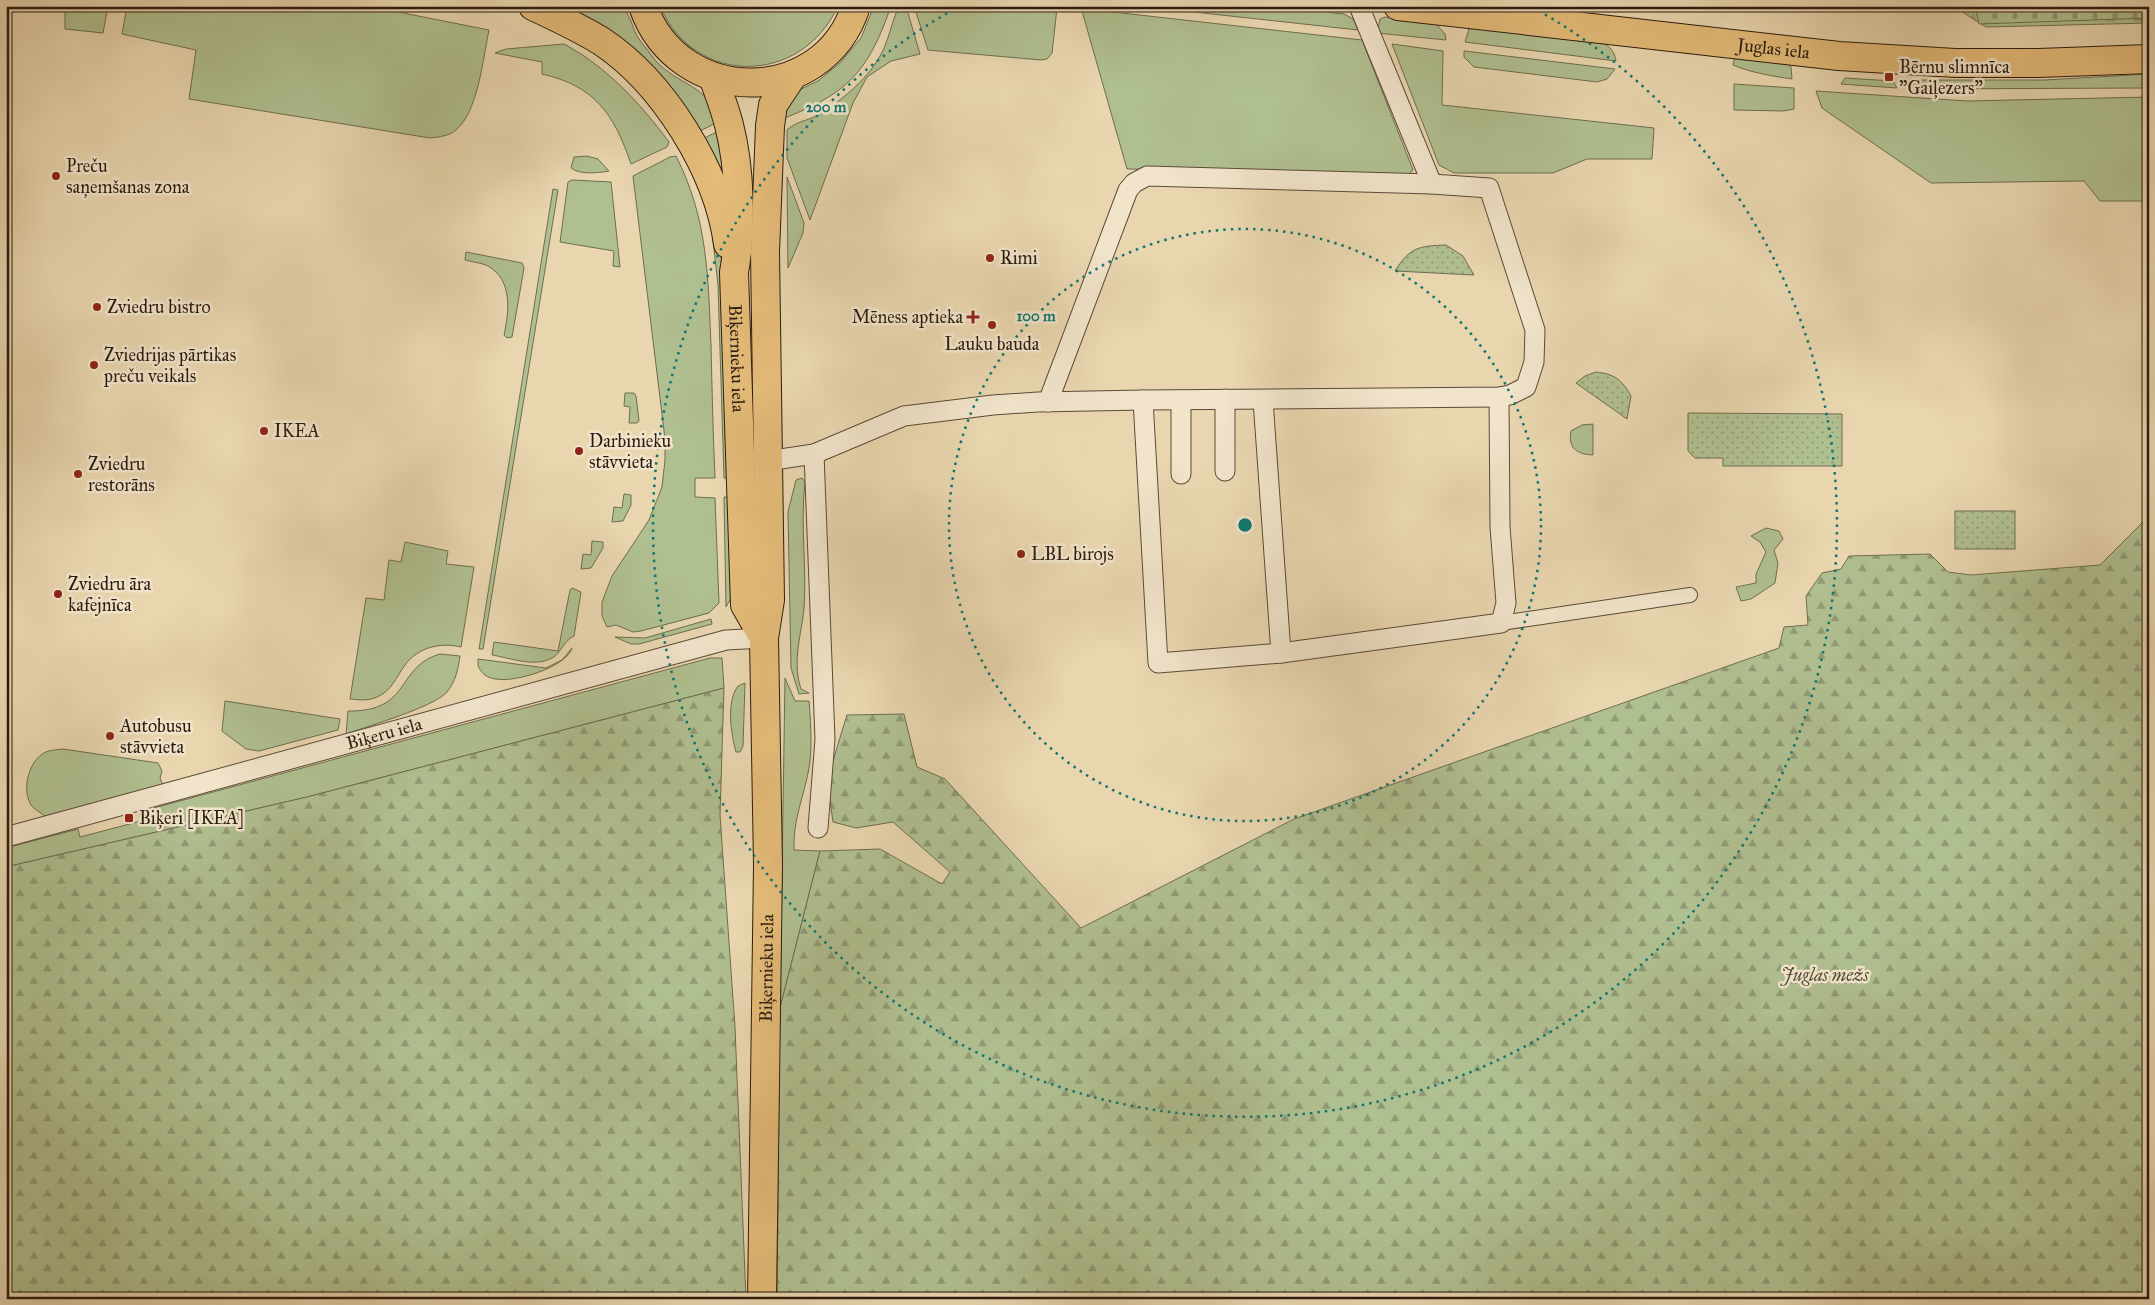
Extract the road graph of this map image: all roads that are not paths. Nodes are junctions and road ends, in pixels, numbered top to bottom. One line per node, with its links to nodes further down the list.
1 (533, 6): 12 (main road)
2 (856, 6): 7 (main road)
3 (1359, 6): 10 (street)
4 (1398, 6): 6 (main road, Juglas iela)
5 (642, 10): 8 (main road)
6 (2149, 59)
7 (793, 75): 9 (main road); 11 (main road, Biķernieku iela)
8 (713, 77): 9 (main road); 12 (main road, Biķernieku iela)
9 (763, 83): 11 (main road, Biķernieku iela)
10 (1432, 184): 13 (street); 18 (street)
11 (765, 252): 20 (main road, Biķernieku iela)
12 (734, 272): 21 (main road, Biķernieku iela)
13 (1499, 397): 17 (street); 25 (street)
14 (1225, 399): 16 (street); 17 (street); 22 (street)
15 (1143, 400): 16 (street); 18 (street); 27 (street)
16 (1181, 400): 23 (street)
17 (1263, 400): 27 (street)
18 (1048, 402): 19 (street)
19 (814, 454): 20 (street); 28 (street)
20 (767, 461): 21 (main road); 26 (main road, Biķernieku iela)
21 (740, 462): 26 (main road, Biķernieku iela)
22 (1225, 471)
23 (1182, 474)
24 (1690, 595): 25 (street)
25 (1501, 623): 27 (street)
26 (764, 638): 29 (street, Biķeru iela); 30 (main road, Biķernieku iela)
27 (1281, 653)
28 (818, 828)
29 (6, 837)
30 (762, 1299)

